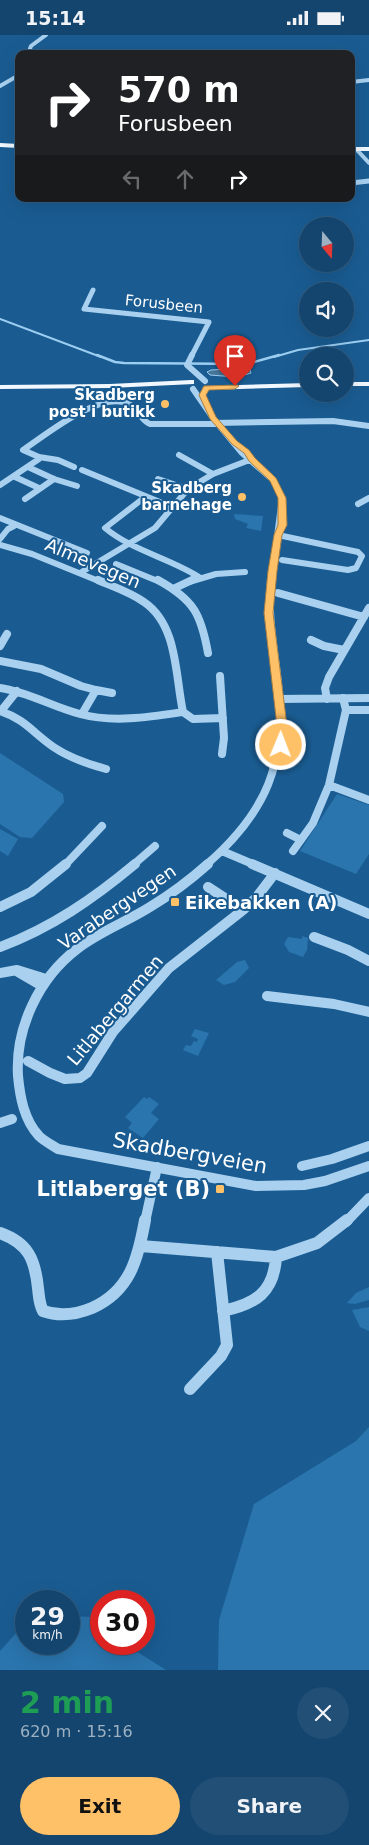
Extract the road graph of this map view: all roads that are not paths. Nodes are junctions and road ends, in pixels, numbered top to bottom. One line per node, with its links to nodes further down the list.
1 (46, 35): 2 (street)
2 (30, 50)
3 (15, 77): 6 (street)
4 (369, 80): 5 (street)
5 (355, 82)
6 (0, 86)
7 (0, 144): 8 (main road)
8 (15, 145)
9 (365, 151): 10 (street)
10 (369, 163)
11 (369, 181): 12 (street)
12 (355, 183)
13 (94, 290): 14 (street, Forusbeen)
14 (192, 371): 18 (street, Forusbeen); 19 (street)
15 (369, 382): 17 (main road)
16 (299, 383): 19 (main road)
17 (354, 383)
18 (192, 385): 19 (main road); 20 (main road); 21 (street, Varabergvegen)
19 (206, 385): 21 (street)
20 (0, 387)
21 (205, 405): 22 (street, Varabergvegen)
22 (217, 424): 23 (street); 25 (street); 26 (street, Varabergvegen)
23 (369, 426)
24 (179, 455): 30 (street)
25 (39, 457): 27 (street); 28 (street)
26 (254, 462): 30 (street); 45 (street, Varabergvegen)
27 (28, 467): 31 (street); 32 (street)
28 (74, 467)
29 (82, 469): 38 (street)
30 (212, 474): 37 (street)
31 (15, 477): 34 (street); 36 (street)
32 (54, 479): 35 (street); 36 (street)
33 (158, 479): 37 (street)
34 (0, 485)
35 (77, 486)
36 (39, 488): 40 (street)
37 (188, 489): 42 (street)
38 (145, 497): 42 (street); 47 (street)
39 (369, 498): 41 (street)
40 (25, 499)
41 (358, 504)
42 (172, 507): 47 (street)
43 (0, 519): 44 (street)
44 (14, 526): 46 (street); 49 (street)
45 (278, 535): 50 (street); 73 (street, Varabergvegen)
46 (0, 539)
47 (131, 544): 53 (street); 54 (street)
48 (0, 545): 53 (street, Almevegen)
49 (87, 553)
50 (282, 561)
51 (116, 564): 55 (street)
52 (245, 572): 54 (street)
53 (80, 573): 78 (street, Almevegen)
54 (199, 577): 55 (street)
55 (173, 589): 63 (street)
56 (278, 593): 58 (street)
57 (369, 608): 58 (street)
58 (364, 617): 62 (street)
59 (7, 634): 61 (street)
60 (311, 640): 62 (street)
61 (0, 646)
62 (344, 651): 74 (street)
63 (208, 653)
64 (8, 654): 65 (street)
65 (2, 661): 69 (street)
66 (220, 676): 80 (street)
67 (0, 688): 68 (street)
68 (17, 691): 76 (street); 79 (street)
69 (96, 691): 70 (street); 79 (street)
70 (112, 693)
71 (369, 697): 72 (street)
72 (344, 698): 74 (street); 75 (street)
73 (279, 699): 74 (street); 89 (street, Varabergvegen)
74 (327, 699)
75 (346, 710): 77 (street); 83 (street)
76 (1, 711): 82 (street)
77 (369, 711)
78 (183, 713): 79 (street); 80 (street)
79 (82, 714)
80 (223, 718): 81 (street)
81 (222, 754)
82 (106, 769)
83 (329, 785): 84 (street); 87 (street)
84 (369, 800)
85 (102, 826): 93 (street)
86 (287, 833): 87 (street)
87 (301, 840): 90 (street)
88 (155, 846): 97 (street)
89 (222, 851): 91 (street); 100 (street, Varabergvegen)
90 (293, 851)
91 (275, 873): 94 (street, Litlabergarmen); 95 (street)
92 (208, 887): 94 (street)
93 (0, 907)
94 (243, 910): 104 (street, Litlabergarmen)
95 (369, 914)
96 (314, 937): 98 (street)
97 (0, 947)
98 (369, 961)
99 (0, 973): 100 (street)
100 (44, 983): 103 (street, Varabergvegen)
101 (267, 996): 102 (street)
102 (369, 1012)
103 (9, 1051)
104 (28, 1061)
105 (7, 1116): 106 (street, Skadbergveien); 110 (street, Skadbergveien)
106 (0, 1123)
107 (369, 1146): 108 (street)
108 (302, 1166)
109 (369, 1166): 110 (street, Skadbergveien)
110 (156, 1167): 113 (street)
111 (369, 1198): 115 (street)
112 (5, 1235): 113 (street)
113 (141, 1246): 114 (street)
114 (217, 1252): 115 (street); 116 (street)
115 (276, 1257): 116 (street)
116 (223, 1311): 117 (street)
117 (190, 1389)

